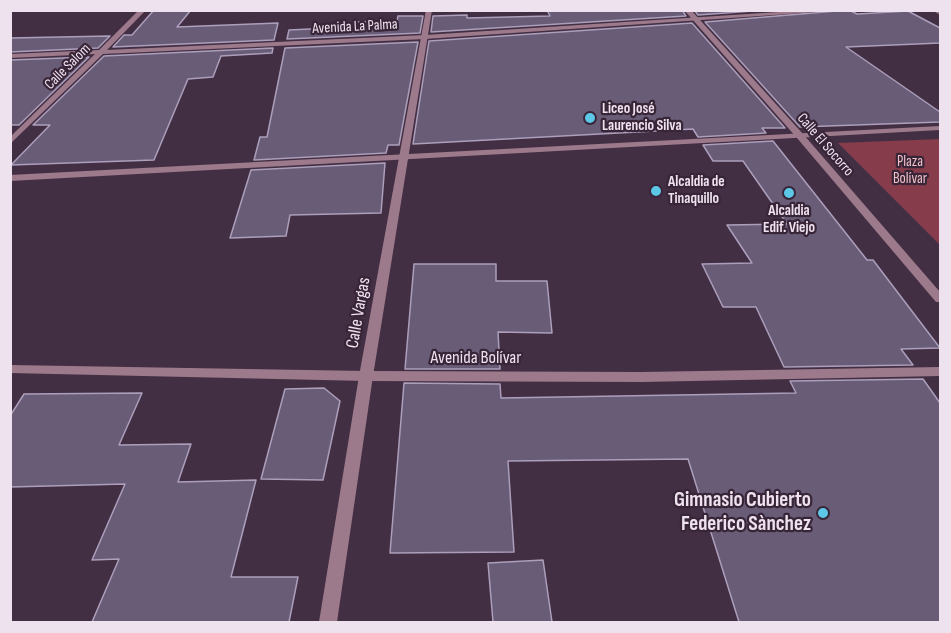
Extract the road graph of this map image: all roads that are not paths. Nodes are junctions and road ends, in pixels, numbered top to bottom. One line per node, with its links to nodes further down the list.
1 (143, 10): 9 (street, Calle Salom)
2 (429, 10): 8 (street, Calle Vargas)
3 (687, 10): 7 (street, Calle El Socorro)
4 (844, 10): 7 (street, Avenida La Palma)
5 (935, 10): 6 (street)
6 (940, 13)
7 (694, 20): 8 (street, Avenida La Palma); 12 (street, Calle El Socorro)
8 (425, 37): 9 (street, Avenida La Palma); 14 (street, Calle Vargas)
9 (103, 52): 10 (street, Avenida La Palma); 13 (street, Calle Salom)
10 (10, 56)
11 (940, 128): 12 (street)
12 (800, 136): 14 (street); 16 (street, Calle El Socorro)
13 (10, 142)
14 (404, 156): 15 (street); 19 (street, Calle Vargas)
15 (10, 178)
16 (940, 299)
17 (10, 369): 19 (street, Avenida Bolívar)
18 (940, 372): 19 (street, Avenida Bolívar)
19 (366, 376): 20 (street, Calle Vargas)
20 (328, 622)

